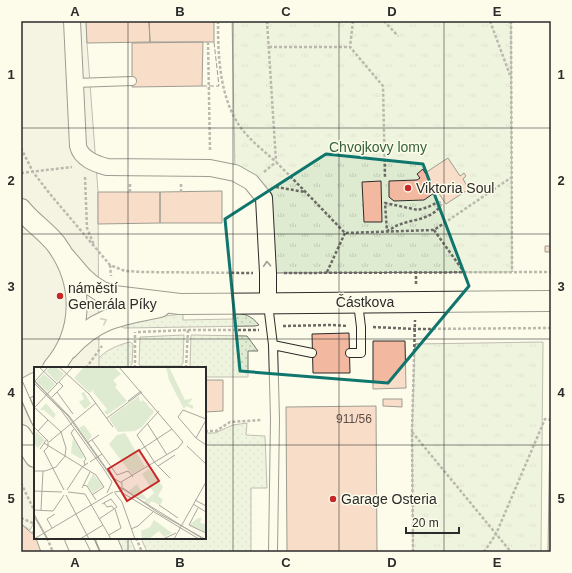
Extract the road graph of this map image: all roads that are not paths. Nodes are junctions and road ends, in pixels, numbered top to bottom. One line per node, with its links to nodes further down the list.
1 (72, 21): 3 (street)
2 (132, 81): 3 (lane)
3 (75, 83): 10 (street, one-way to 3)
4 (21, 209): 6 (street)
5 (21, 217): 6 (street)
6 (42, 230): 7 (street)
7 (64, 256): 11 (street, Částkova); 15 (street)
8 (551, 301): 9 (street, Částkova)
9 (358, 302): 10 (street, Částkova); 14 (lane)
10 (268, 303): 11 (street, Částkova); 12 (lane)
11 (180, 304): 15 (street, Částkova, one-way to 11)
12 (273, 345): 13 (lane); 26 (lane)
13 (312, 353)
14 (350, 353)
15 (57, 363)
16 (25, 388): 17 (lane)
17 (34, 417)
18 (21, 435): 19 (street)
19 (34, 455)
20 (75, 539): 23 (street)
21 (89, 539): 24 (lane)
22 (106, 539): 25 (street)
23 (81, 552)
24 (95, 552)
25 (112, 552)
26 (273, 552)

